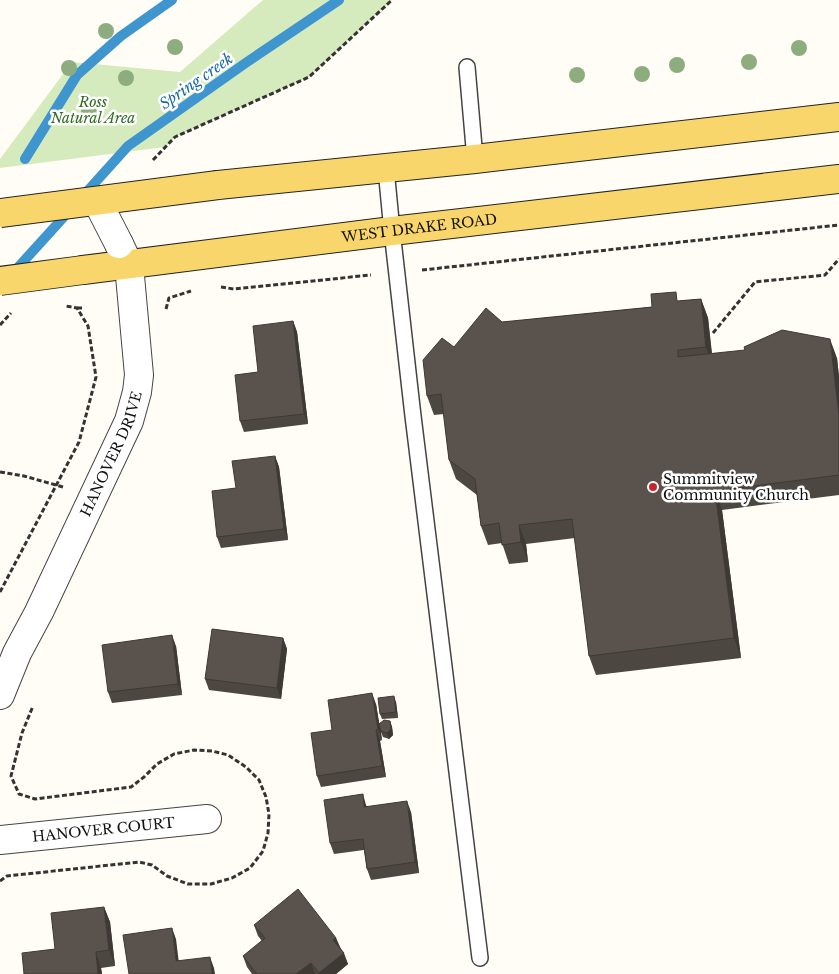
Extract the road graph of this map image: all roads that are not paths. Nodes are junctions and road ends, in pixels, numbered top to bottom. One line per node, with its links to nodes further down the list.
1 (467, 67): 3 (lane)
2 (839, 117): 3 (main road)
3 (475, 159): 4 (main road)
4 (386, 169): 6 (main road, bridge); 8 (lane)
5 (839, 179): 8 (main road, WEST DRAKE ROAD)
6 (97, 201): 7 (main road, bridge); 9 (street, HANOVER DRIVE, bridge)
7 (0, 213)
8 (392, 231): 9 (main road, WEST DRAKE ROAD); 14 (lane)
9 (124, 254): 10 (main road, WEST DRAKE ROAD, bridge); 11 (street, HANOVER DRIVE)
10 (0, 281)
11 (0, 695)
12 (207, 819): 13 (street, HANOVER COURT)
13 (0, 840)
14 (480, 958)

